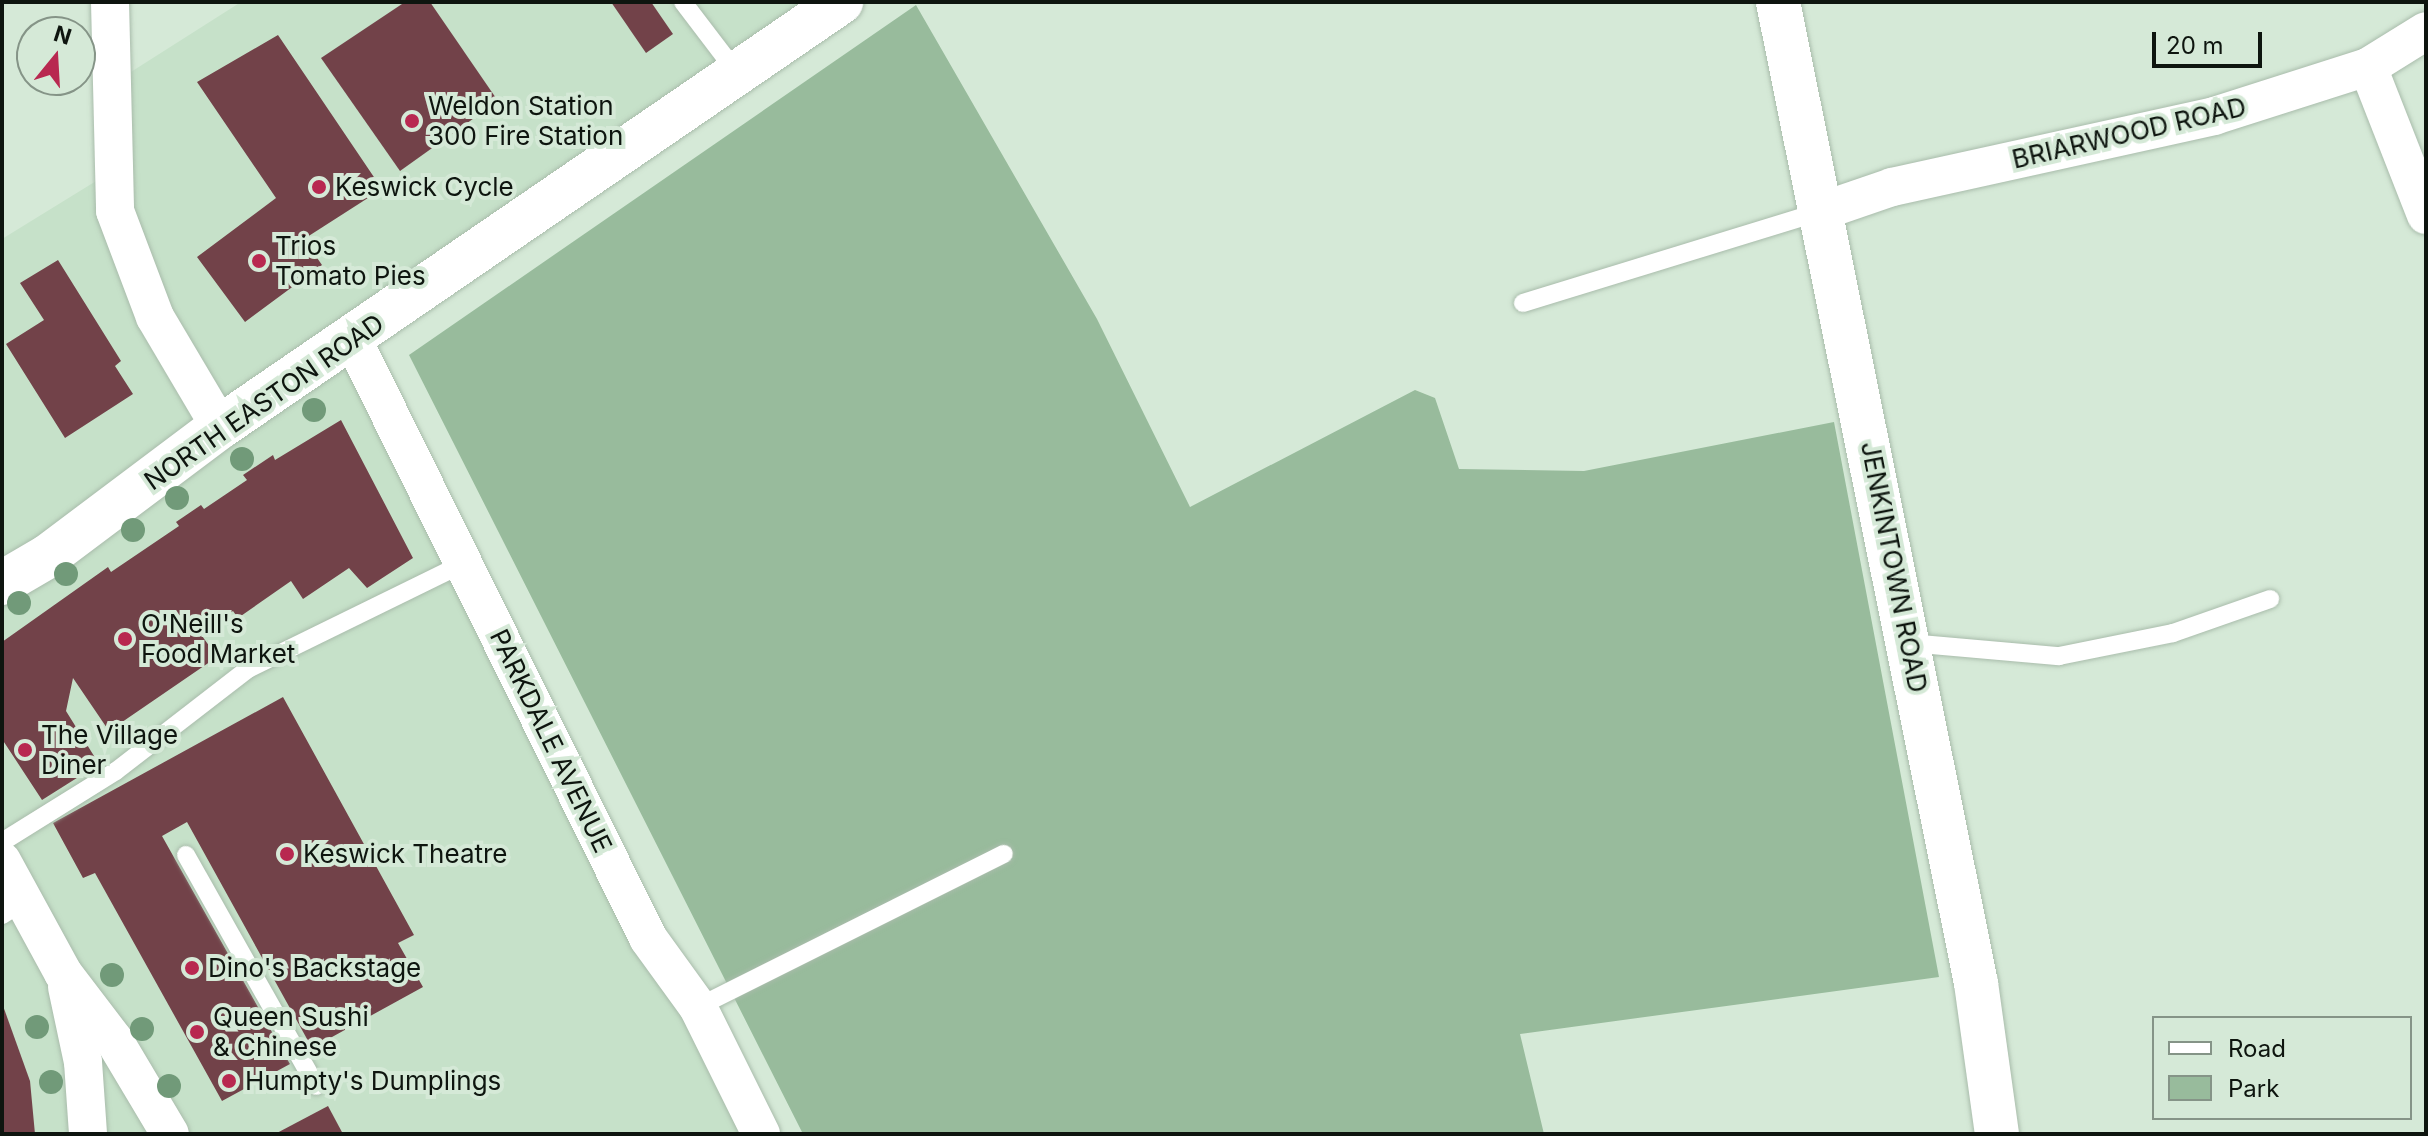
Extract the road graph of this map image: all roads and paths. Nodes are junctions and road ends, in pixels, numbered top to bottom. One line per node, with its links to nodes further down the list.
1 (110, 2): 12 (street)
2 (683, 2): 7 (lane)
3 (841, 2): 7 (street, NORTH EASTON ROAD)
4 (1778, 2): 8 (street, JENKINTOWN ROAD)
5 (2426, 31): 6 (street, BRIARWOOD ROAD)
6 (2368, 67): 8 (street, BRIARWOOD ROAD); 9 (street)
7 (738, 74): 11 (street, NORTH EASTON ROAD)
8 (1822, 211): 10 (lane); 16 (street, JENKINTOWN ROAD)
9 (2426, 215)
10 (1523, 303)
11 (353, 340): 12 (street, NORTH EASTON ROAD); 13 (street, PARKDALE AVENUE)
12 (220, 427): 14 (street, NORTH EASTON ROAD)
13 (464, 563): 17 (lane); 23 (street, PARKDALE AVENUE)
14 (2, 583)
15 (2270, 599): 16 (lane)
16 (1909, 643): 28 (street, JENKINTOWN ROAD)
17 (2, 842)
18 (1004, 854): 23 (lane)
19 (186, 855): 24 (lane)
20 (2, 861): 21 (street)
21 (13, 908): 22 (street)
22 (63, 973): 25 (street); 26 (street)
23 (698, 1007): 27 (street, PARKDALE AVENUE)
24 (316, 1086)
25 (88, 1134)
26 (170, 1134)
27 (761, 1134)
28 (1997, 1134)

